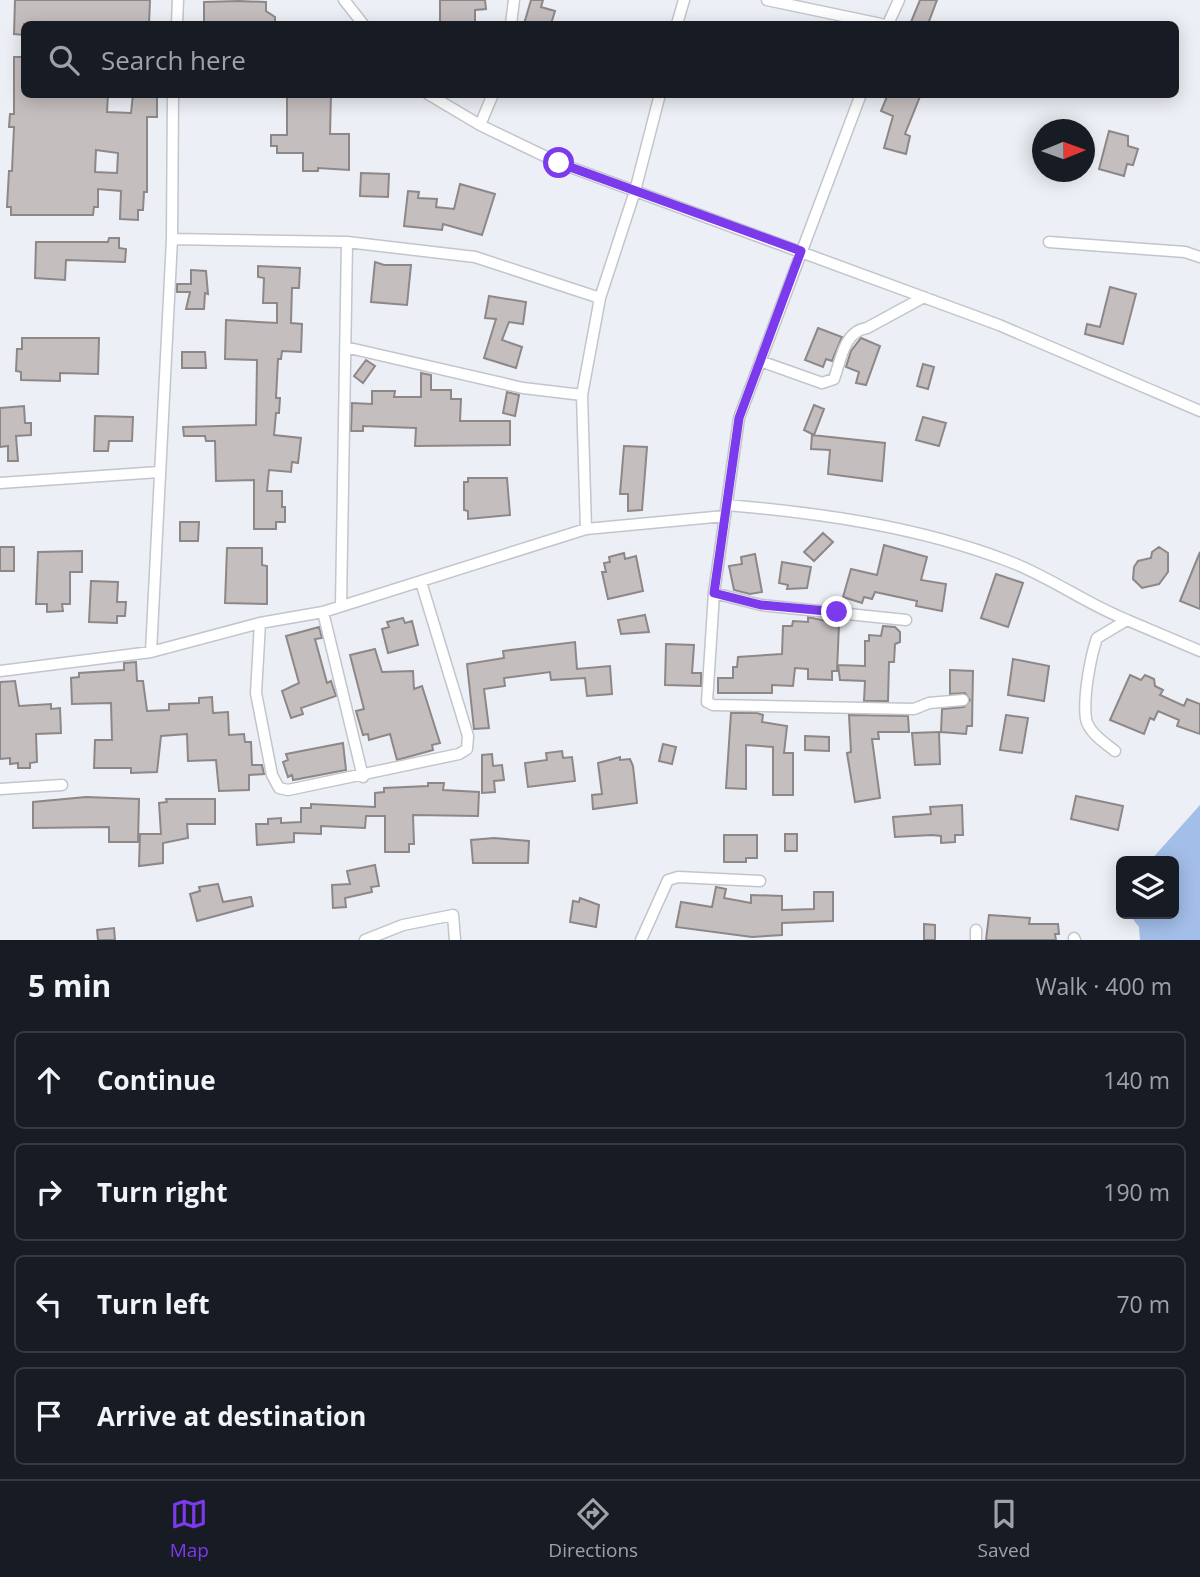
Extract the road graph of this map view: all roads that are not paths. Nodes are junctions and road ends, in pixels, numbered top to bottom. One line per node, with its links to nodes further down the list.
1 (178, 0): 7 (street)
2 (344, 0): 8 (street)
3 (514, 0): 9 (street)
4 (684, 0): 10 (street)
5 (767, 0): 11 (street)
6 (899, 0): 12 (street)
7 (177, 21)
8 (361, 21)
9 (510, 21)
10 (678, 21)
11 (867, 21)
12 (889, 21)
13 (173, 98): 20 (street)
14 (435, 98): 18 (street)
15 (491, 98): 18 (street)
16 (659, 98): 19 (street)
17 (859, 98): 23 (street)
18 (480, 125): 19 (street)
19 (635, 191): 23 (street); 26 (street)
20 (172, 239): 21 (street); 31 (street)
21 (346, 242): 26 (street); 27 (street)
22 (1049, 242): 24 (street)
23 (801, 251): 25 (street); 28 (street)
24 (1200, 257)
25 (924, 297): 28 (street); 30 (street)
26 (600, 299): 29 (street)
27 (345, 347): 29 (street); 38 (street)
28 (760, 361): 33 (street)
29 (582, 395): 35 (street)
30 (1200, 411)
31 (159, 472): 32 (street); 44 (street)
32 (0, 483)
33 (727, 505): 34 (street); 41 (street)
34 (725, 516): 35 (street); 37 (street)
35 (586, 529): 36 (street)
36 (421, 582): 38 (street); 48 (street)
37 (714, 593): 40 (street); 46 (street)
38 (341, 606): 39 (street)
39 (323, 612): 42 (street); 48 (street)
40 (906, 620)
41 (1127, 620): 43 (street); 47 (street)
42 (260, 623): 44 (street); 48 (street)
43 (1200, 651)
44 (151, 652): 45 (street)
45 (0, 671)
46 (963, 700)
47 (1115, 751)
48 (363, 776)
49 (62, 785): 50 (street)
50 (0, 789)
51 (760, 881): 54 (street)
52 (365, 940): 53 (street)
53 (455, 940)
54 (641, 940)

